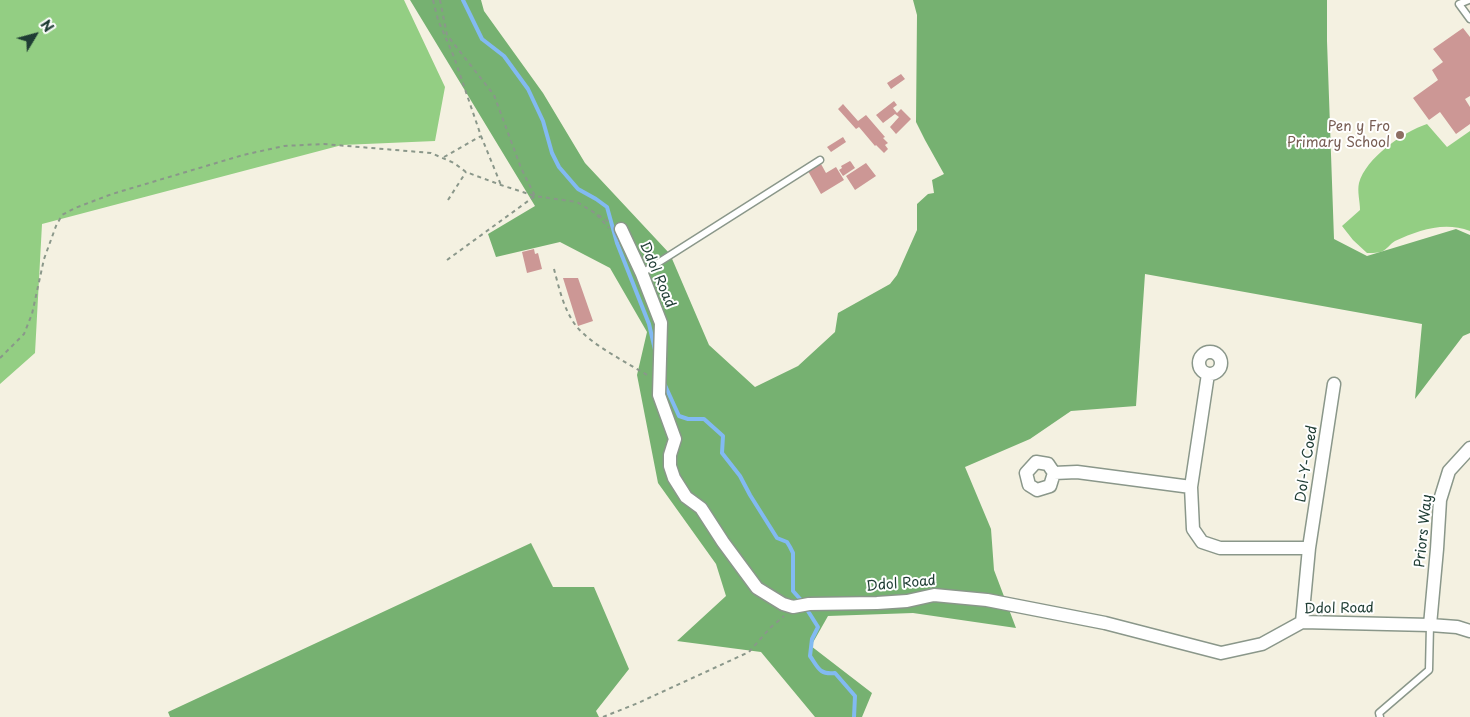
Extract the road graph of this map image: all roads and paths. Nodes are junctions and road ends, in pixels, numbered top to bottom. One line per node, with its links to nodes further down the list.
1 (433, 0): 5 (path)
2 (440, 0): 10 (path)
3 (1469, 0): 4 (lane)
4 (1470, 19)
5 (481, 136): 6 (path); 9 (path)
6 (443, 158): 8 (path); 17 (path)
7 (820, 160): 16 (lane)
8 (466, 172): 9 (path); 11 (path)
9 (501, 185): 10 (path)
10 (535, 196): 12 (path); 14 (path)
11 (448, 200)
12 (603, 218)
13 (621, 229): 16 (street, Ddol Road)
14 (447, 260)
15 (554, 269): 19 (path)
16 (642, 273): 19 (street, Ddol Road)
17 (0, 358)
18 (1208, 374): 23 (street)
19 (660, 382): 25 (street, Ddol Road)
20 (1334, 384): 24 (street, Dol-Y-Coed)
21 (1470, 448): 27 (street, Priors Way)
22 (1054, 473): 23 (street)
23 (1191, 488): 24 (street)
24 (1309, 548): 26 (street, Dol-Y-Coed)
25 (786, 605): 26 (street, Ddol Road); 29 (path)
26 (1302, 622): 27 (street, Ddol Road)
27 (1430, 625): 28 (street, Ddol Road); 30 (lane)
28 (1470, 631)
29 (603, 717)
30 (1380, 717)

